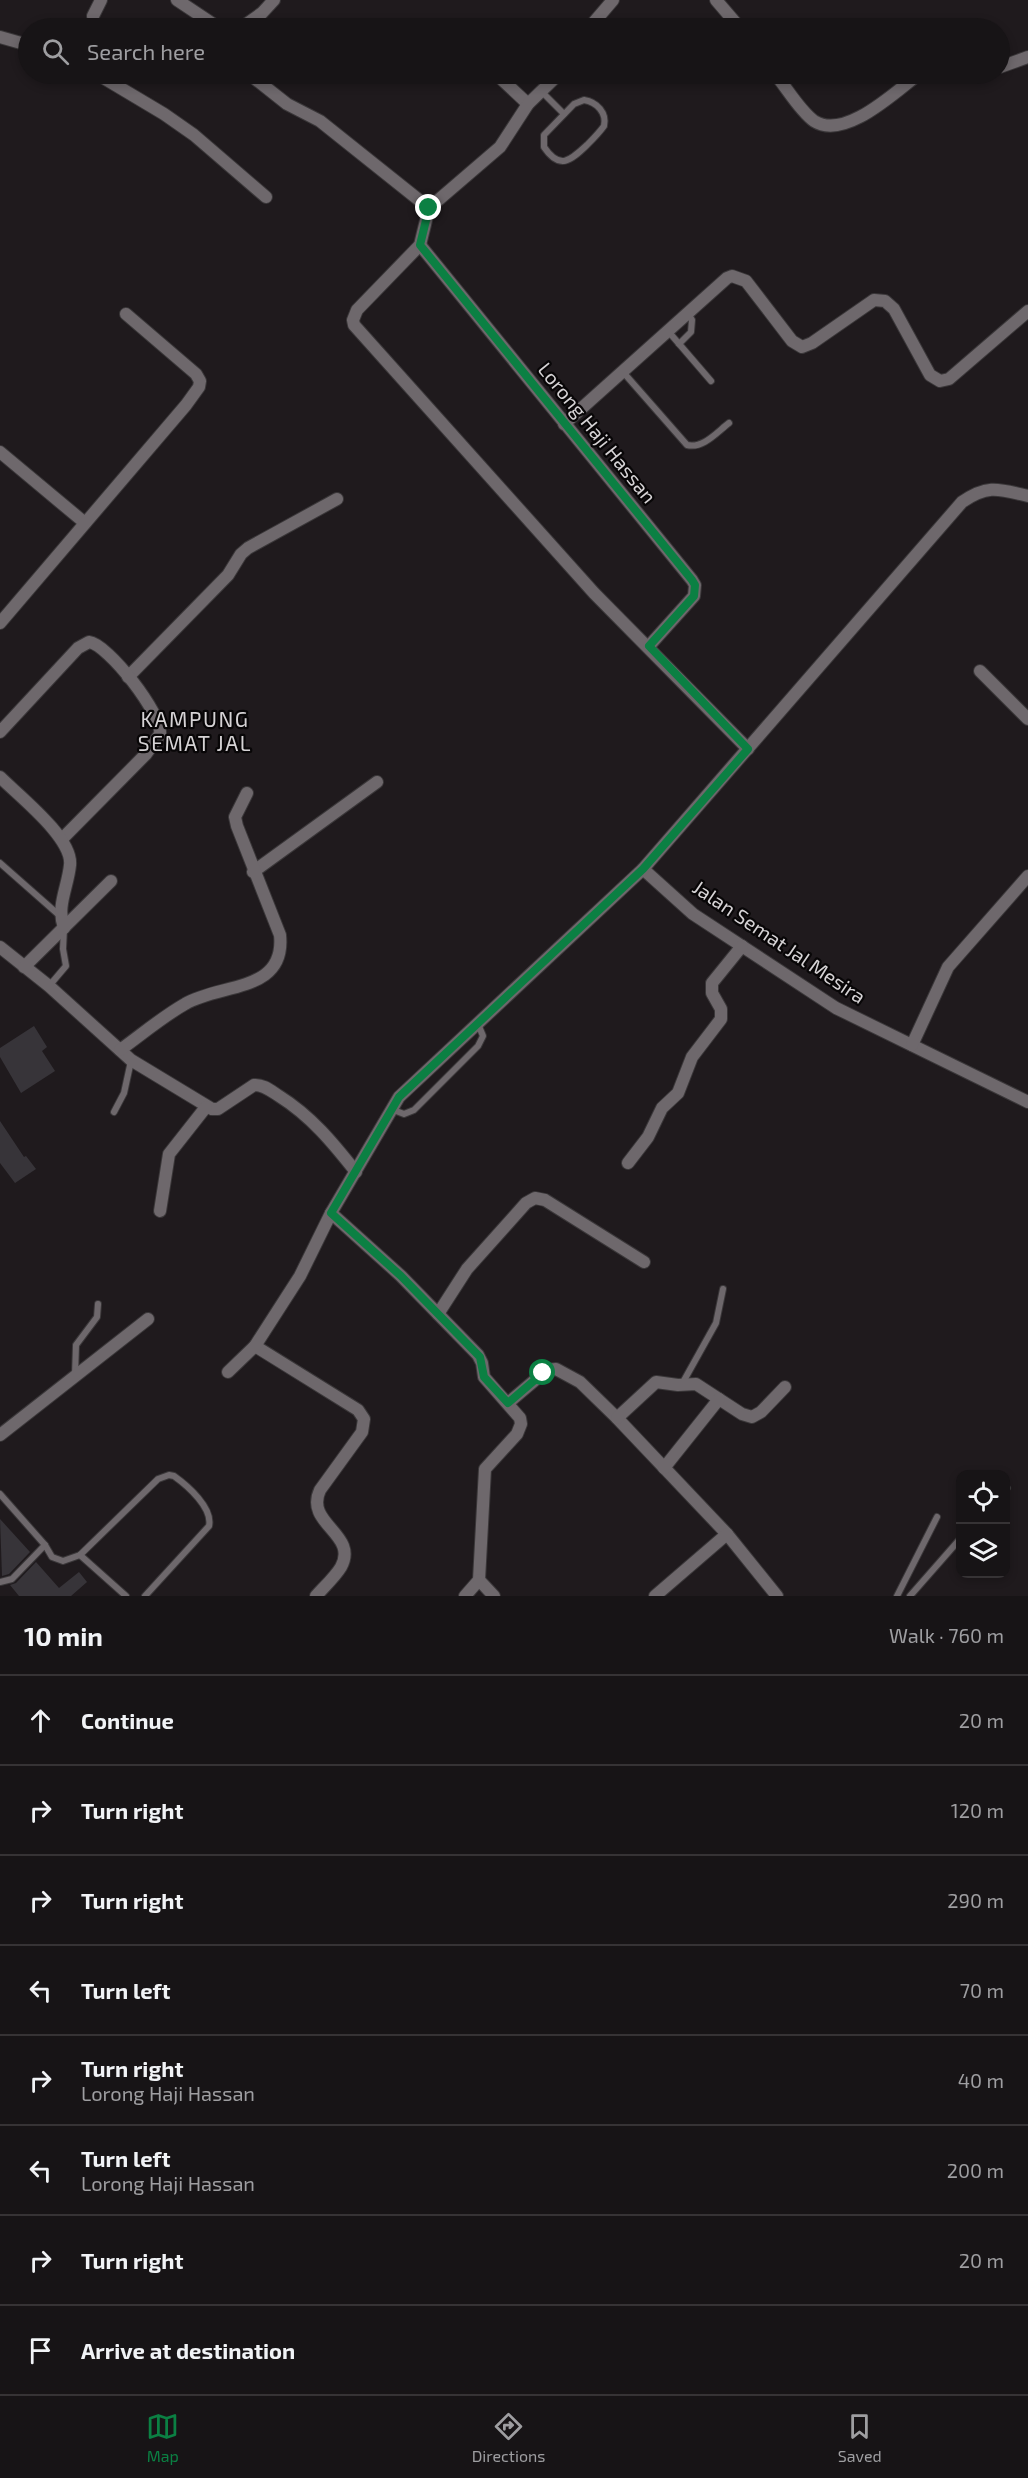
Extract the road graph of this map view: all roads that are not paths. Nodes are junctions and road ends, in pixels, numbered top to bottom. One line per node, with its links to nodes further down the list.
1 (101, 0): 6 (street)
2 (177, 0): 7 (street)
3 (274, 0): 8 (street)
4 (613, 0): 9 (street)
5 (716, 0): 10 (street)
6 (93, 16)
7 (204, 18)
8 (254, 18)
9 (598, 18)
10 (731, 18)
11 (0, 37): 12 (street)
12 (18, 42)
13 (1028, 57): 14 (street)
14 (1010, 63)
15 (113, 84): 24 (street)
16 (261, 84): 25 (street)
17 (507, 84): 22 (street)
18 (548, 84): 21 (street)
19 (783, 84): 20 (street)
20 (906, 84)
21 (541, 91): 22 (street); 23 (lane)
22 (528, 104): 25 (street)
23 (564, 114): 23 (lane)
24 (266, 197)
25 (429, 208): 26 (street)
26 (420, 245): 35 (street, Lorong Haji Hassan); 41 (street)
27 (1028, 311): 29 (street)
28 (126, 314): 39 (street)
29 (687, 314): 30 (street); 31 (lane)
30 (668, 331): 31 (lane); 32 (street)
31 (679, 344): 33 (lane)
32 (623, 372): 34 (lane); 35 (street)
33 (711, 381)
34 (729, 423)
35 (564, 424): 41 (street, Lorong Haji Hassan)
36 (0, 452): 39 (street)
37 (1028, 496): 46 (street)
38 (337, 500): 43 (street)
39 (85, 523): 40 (street)
40 (0, 623)
41 (649, 646): 46 (street)
42 (980, 671): 44 (street)
43 (128, 677): 45 (street); 50 (street)
44 (1028, 719)
45 (1, 728)
46 (748, 749): 52 (street)
47 (0, 777): 50 (street)
48 (377, 782): 53 (street)
49 (247, 793): 53 (street)
50 (62, 839): 56 (street)
51 (0, 863): 56 (lane)
52 (643, 869): 58 (street, Jalan Semat Jal Mesira); 62 (street)
53 (254, 872): 64 (street)
54 (1028, 876): 63 (street)
55 (111, 881): 57 (street)
56 (59, 915): 57 (street)
57 (64, 928): 60 (street); 61 (lane)
58 (742, 946): 63 (street, Jalan Semat Jal Mesira); 70 (street)
59 (0, 947): 60 (street)
60 (24, 967): 61 (street)
61 (49, 986): 64 (street)
62 (477, 1023): 68 (street); 68 (lane)
63 (912, 1045): 66 (street, Jalan Semat Jal Mesira)
64 (120, 1050): 65 (street)
65 (131, 1060): 67 (street); 69 (lane)
66 (1028, 1102)
67 (207, 1107): 71 (street); 72 (street)
68 (391, 1109): 71 (street)
69 (114, 1112)
70 (628, 1164)
71 (356, 1172): 73 (street)
72 (160, 1211)
73 (331, 1213): 77 (street); 79 (street)
74 (644, 1262): 77 (street)
75 (723, 1289): 82 (lane)
76 (98, 1304): 81 (lane)
77 (438, 1314): 85 (street)
78 (148, 1319): 81 (street)
79 (255, 1346): 80 (street); 99 (street)
80 (228, 1372)
81 (75, 1375): 87 (street)
82 (682, 1385): 84 (street); 86 (street)
83 (785, 1387): 84 (street)
84 (719, 1399): 88 (street)
85 (508, 1403): 86 (street); 95 (street)
86 (617, 1418): 88 (street)
87 (0, 1435)
88 (664, 1468): 91 (street)
89 (0, 1494): 93 (lane)
90 (937, 1517): 104 (lane)
91 (727, 1534): 102 (street); 103 (street)
92 (956, 1544): 105 (lane)
93 (45, 1545): 94 (lane); 96 (lane)
94 (80, 1555): 97 (lane); 98 (lane)
95 (479, 1580): 100 (street); 101 (street)
96 (0, 1582)
97 (126, 1596)
98 (146, 1596)
99 (316, 1596)
100 (465, 1596)
101 (495, 1596)
102 (656, 1596)
103 (777, 1596)
104 (897, 1596)
105 (910, 1596)

